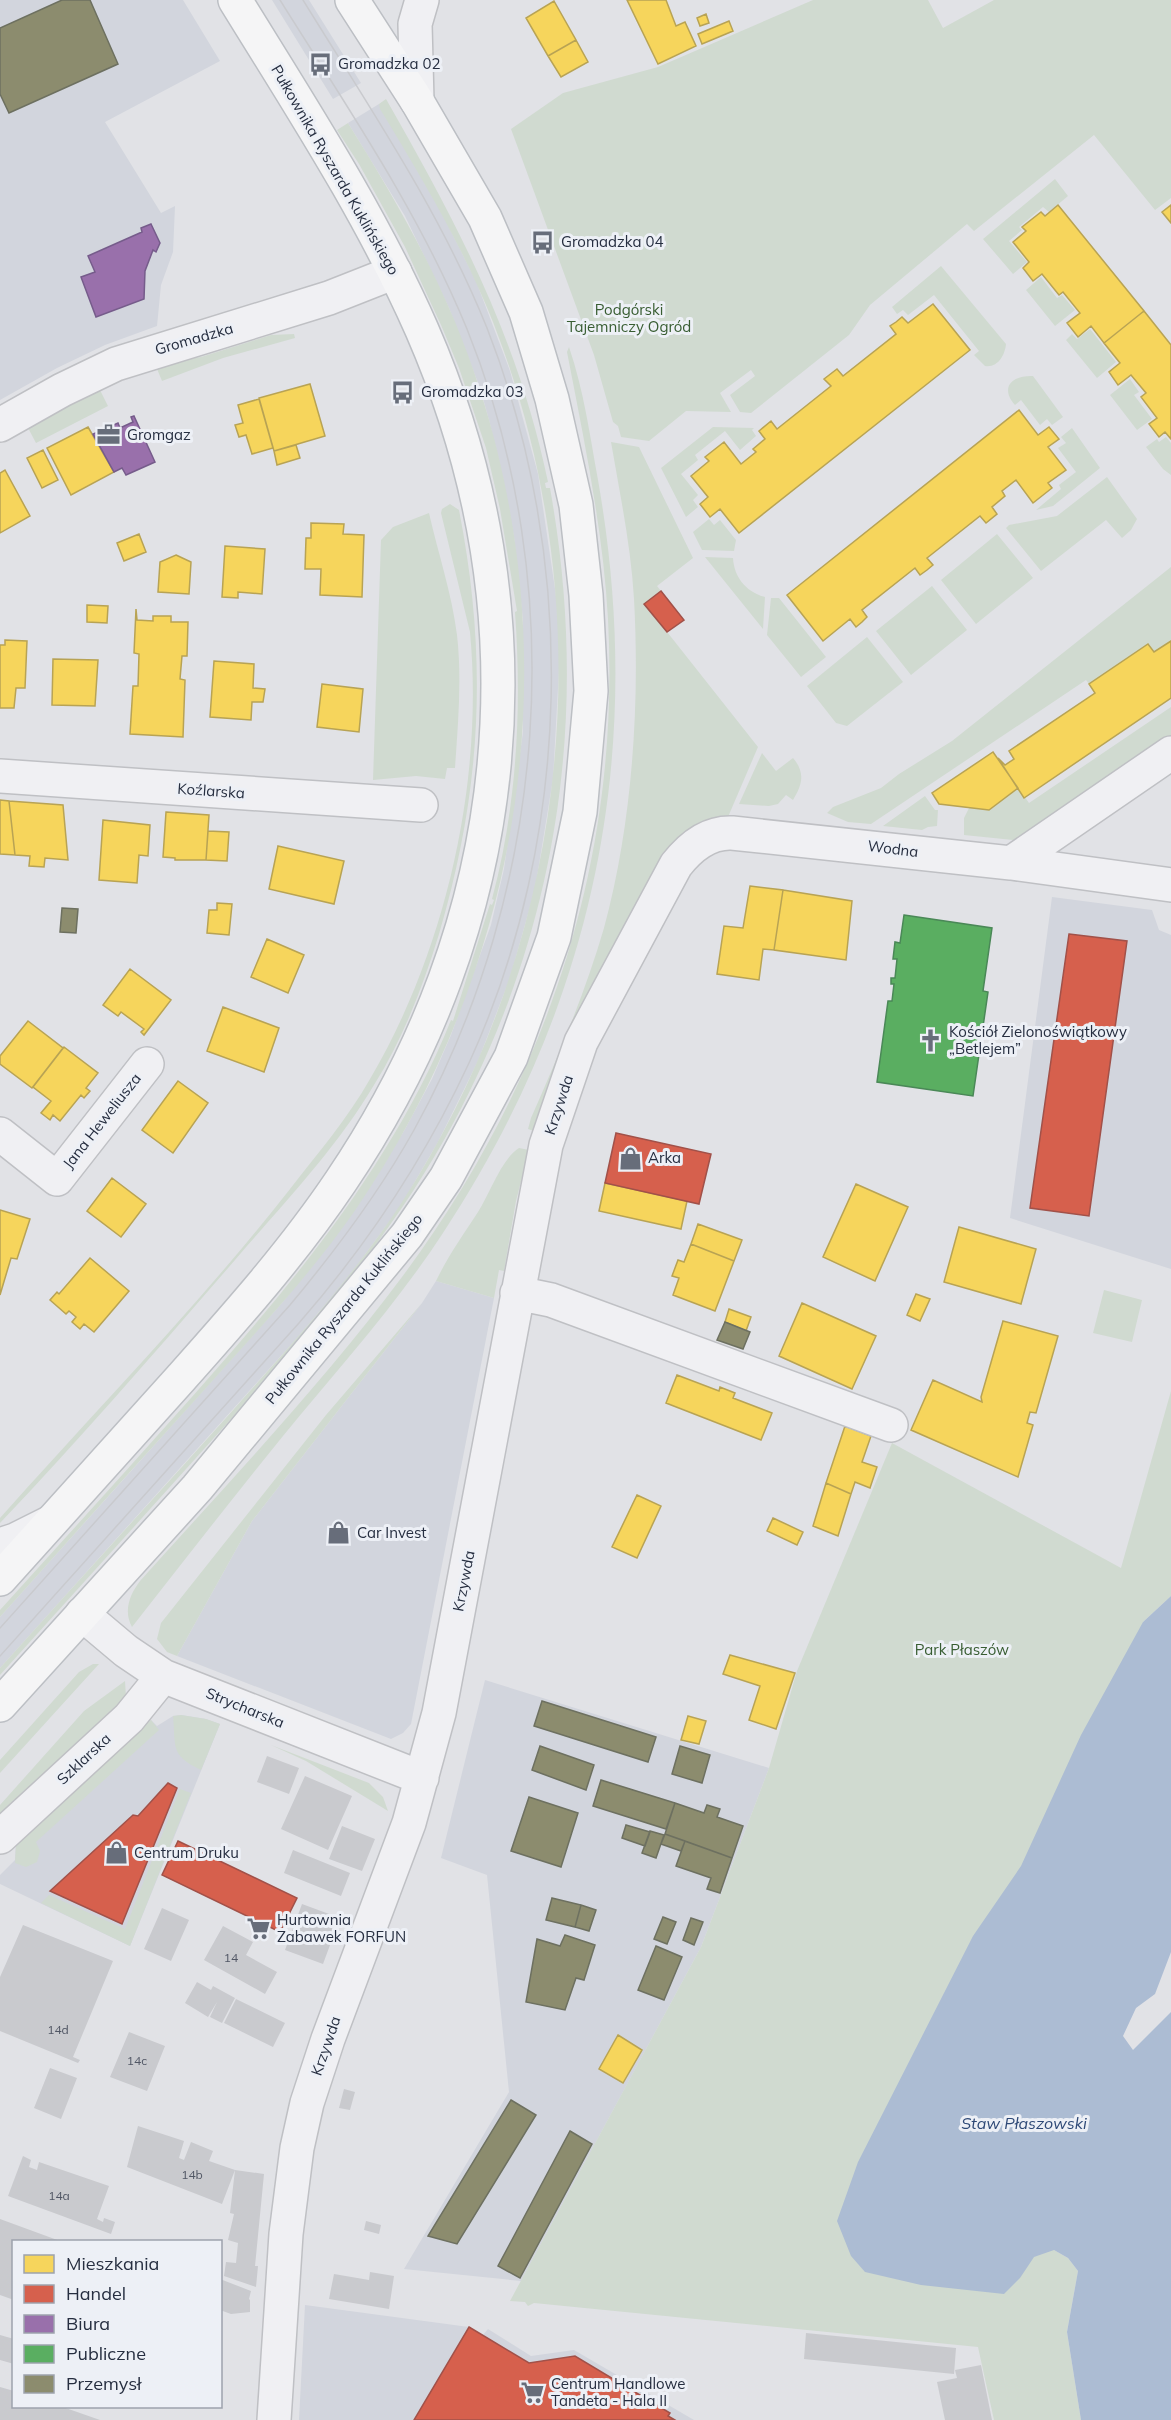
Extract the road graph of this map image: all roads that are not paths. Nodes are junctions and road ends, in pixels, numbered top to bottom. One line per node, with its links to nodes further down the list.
1 (234, 0): 5 (main road, Pułkownika Ryszarda Kuklińskiego)
2 (352, 0): 4 (main road, Pułkownika Ryszarda Kuklińskiego)
3 (422, 0): 4 (street)
4 (417, 101): 20 (main road, Pułkownika Ryszarda Kuklińskiego)
5 (395, 272): 6 (street, Gromadzka); 17 (main road, Pułkownika Ryszarda Kuklińskiego)
6 (0, 425)
7 (1171, 753): 11 (street)
8 (0, 776): 9 (street, Koźlarska)
9 (421, 805)
10 (775, 836): 11 (street, Wodna); 15 (street, Krzywda)
11 (1011, 863): 12 (street, Wodna)
12 (1171, 885)
13 (147, 1064): 14 (street, Jana Heweliusza)
14 (0, 1134)
15 (517, 1293): 16 (street); 23 (street, Krzywda)
16 (891, 1425)
17 (52, 1521): 18 (street); 19 (main road, Pułkownika Ryszarda Kuklińskiego)
18 (0, 1545)
19 (0, 1579)
20 (82, 1614): 21 (street, Strycharska); 22 (main road, Pułkownika Ryszarda Kuklińskiego)
21 (163, 1676): 23 (street, Strycharska); 24 (street, Szklarska)
22 (0, 1705)
23 (422, 1778): 25 (street, Krzywda)
24 (0, 1837)
25 (274, 2420)

